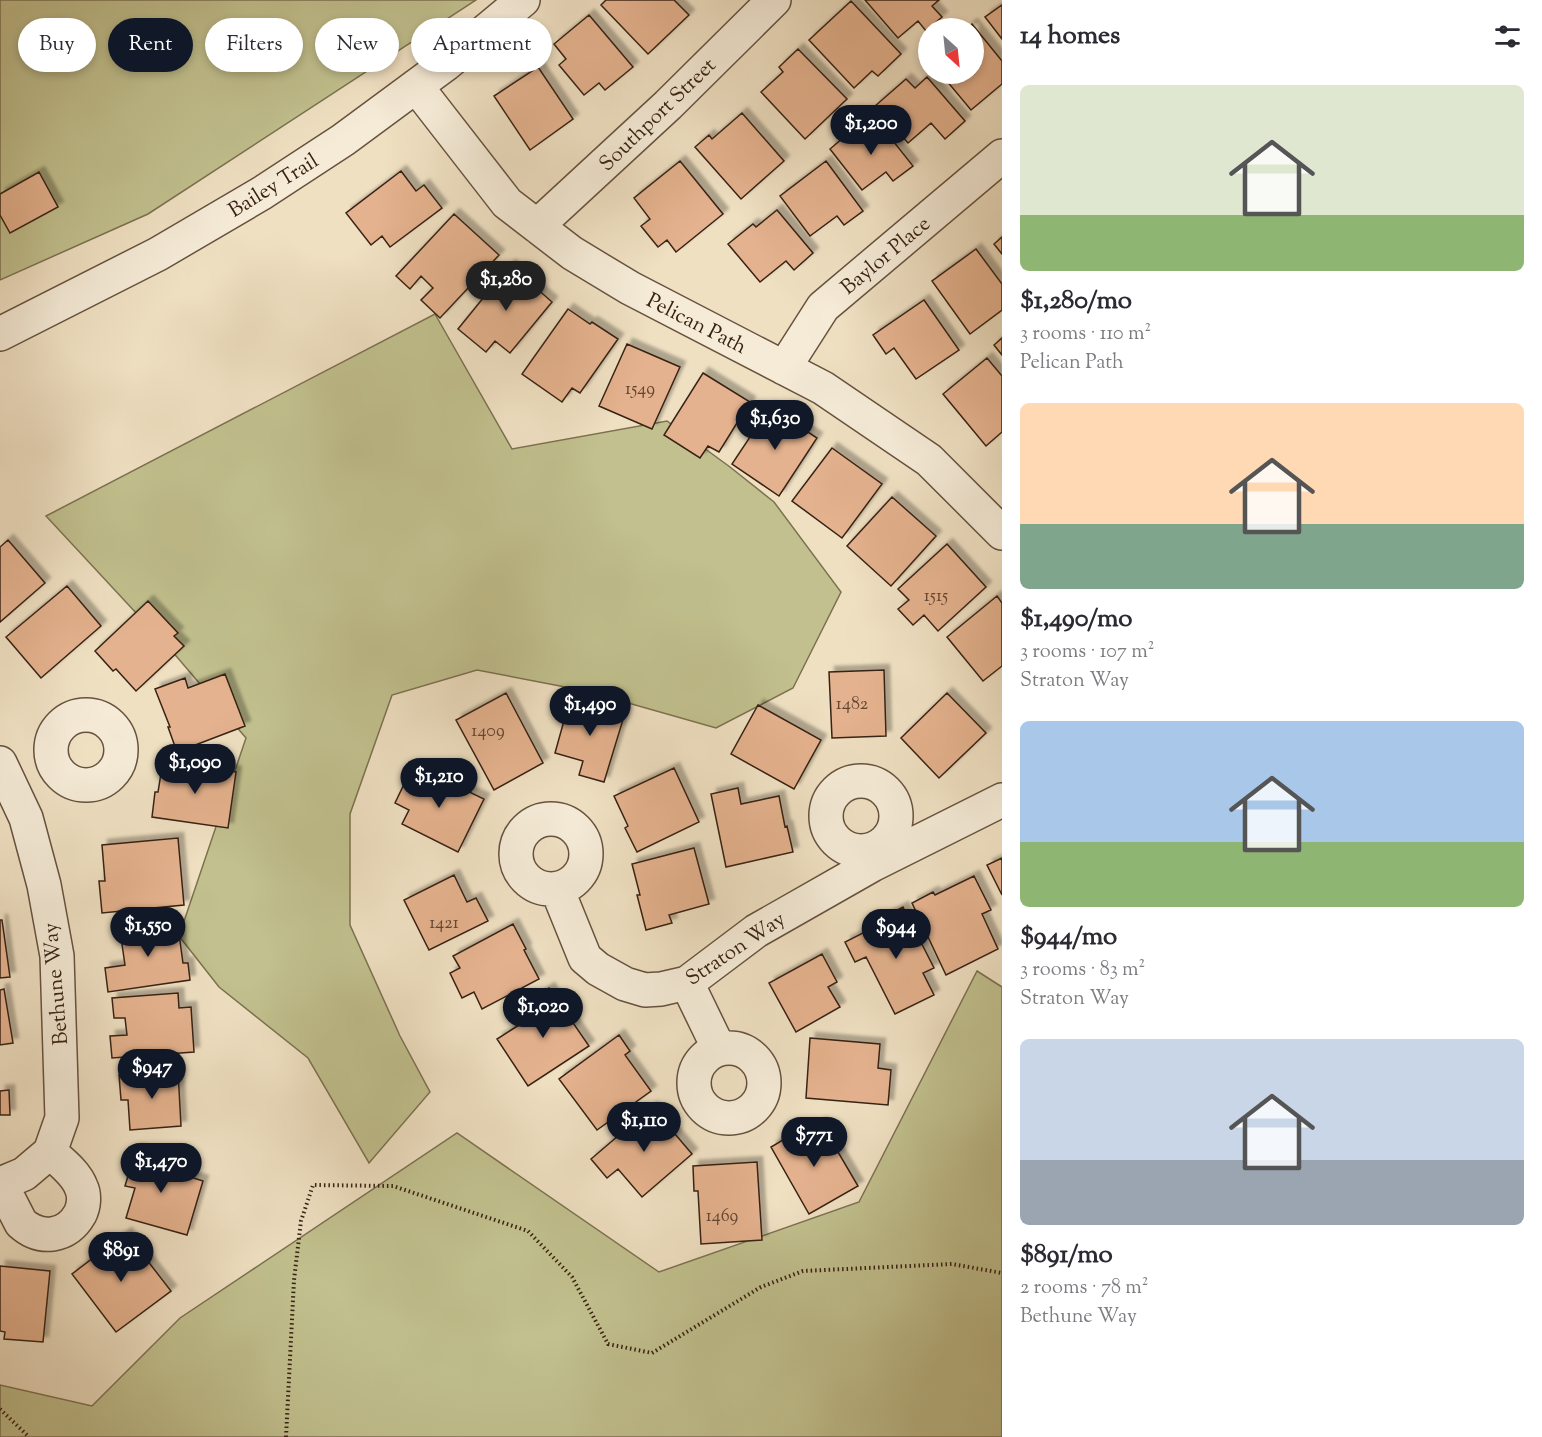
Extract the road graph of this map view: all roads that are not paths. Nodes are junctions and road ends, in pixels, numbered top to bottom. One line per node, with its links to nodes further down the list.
1 (523, 0): 3 (street, Bailey Trail)
2 (774, 0): 5 (street, Southport Street)
3 (416, 86): 5 (street, Pelican Path); 6 (street, Bailey Trail)
4 (1002, 156): 7 (street, Baylor Place)
5 (537, 226): 7 (street, Pelican Path)
6 (0, 334)
7 (784, 368): 8 (street, Pelican Path)
8 (998, 520)
9 (53, 762): 10 (street, Bethune Way)
10 (5, 774): 15 (street, Bethune Way)
11 (1002, 800): 13 (street, Straton Way)
12 (557, 889): 13 (street, Straton Way)
13 (687, 983): 14 (street)
14 (719, 1049)
15 (50, 1152): 16 (street); 16 (street)
16 (0, 1184)

